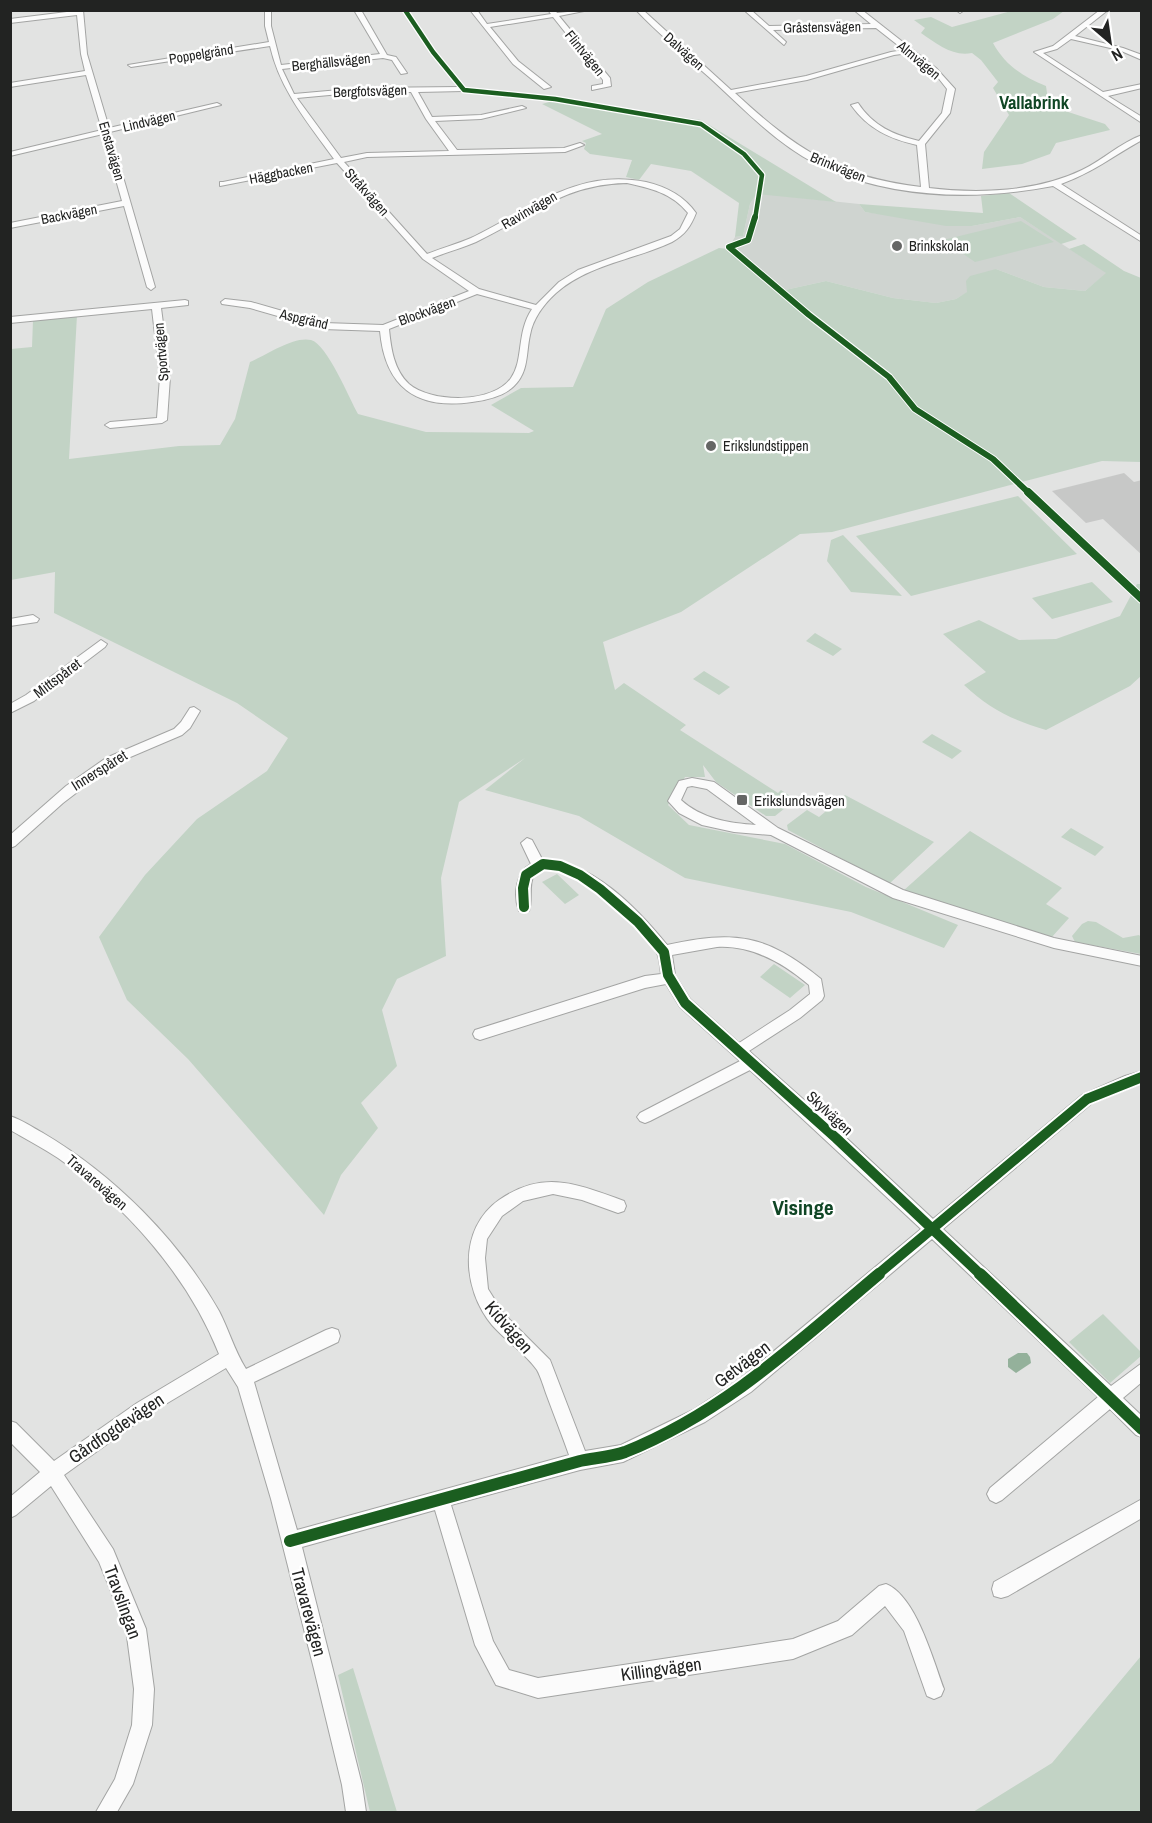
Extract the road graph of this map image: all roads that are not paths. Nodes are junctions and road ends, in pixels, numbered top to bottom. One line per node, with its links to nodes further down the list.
1 (268, 10): 17 (street, Stråkvägen)
2 (357, 10): 19 (street, Berghällsvägen)
3 (473, 10): 12 (street)
4 (586, 10): 10 (street)
5 (639, 10): 31 (street, Dalvägen)
6 (747, 10): 14 (street, Gråstensvägen)
7 (857, 10): 13 (street, Almvägen)
8 (1105, 10): 15 (street)
9 (80, 12): 11 (street, Enstavägen); 23 (street, Enstavägen)
10 (553, 13): 12 (street); 28 (street, Flintvägen)
11 (10, 21)
12 (486, 26): 27 (street)
13 (877, 26): 14 (street, Gråstensvägen); 18 (street, Almvägen)
14 (767, 28): 16 (street, Gråstensvägen)
15 (1071, 37): 20 (street); 32 (street)
16 (783, 43)
17 (272, 44): 21 (street, Poppelgränd); 22 (street, Stråkvägen)
18 (910, 51): 31 (street); 41 (street, Almvägen)
19 (383, 56): 22 (street, Berghällsvägen); 24 (street, Berghällsvägen)
20 (1142, 58)
21 (131, 65)
22 (278, 67): 33 (street, Stråkvägen)
23 (90, 72): 25 (street); 39 (street, Enstavägen)
24 (403, 73)
25 (10, 85)
26 (1142, 86): 32 (street)
27 (547, 87)
28 (595, 88)
29 (413, 89): 30 (street); 33 (street, Bergfotsvägen); 37 (street, Bergfotsvägen)
30 (460, 89)
31 (729, 92): 48 (street, Brinkvägen)
32 (1101, 95): 38 (street)
33 (292, 96): 45 (street, Stråkvägen)
34 (218, 105): 39 (street, Lindvägen)
35 (855, 105): 41 (street)
36 (522, 108): 37 (street)
37 (430, 119): 43 (street, Bergfotsvägen)
38 (1142, 121)
39 (106, 131): 44 (street, Lindvägen); 49 (street, Enstavägen)
40 (1142, 137): 46 (street, Brinkvägen)
41 (921, 144): 48 (street)
42 (580, 146): 43 (street)
43 (454, 152): 45 (street)
44 (10, 154)
45 (339, 162): 47 (street, Häggbacken); 52 (street, Stråkvägen)
46 (1054, 183): 48 (street, Brinkvägen); 51 (street)
47 (223, 184)
48 (925, 189)
49 (127, 203): 50 (street, Backvägen); 53 (street, Enstavägen)
50 (10, 226)
51 (1142, 240)
52 (426, 257): 54 (street, Stråkvägen); 58 (street, Ravinvägen)
53 (151, 287)
54 (476, 291): 58 (street, Stråkvägen); 60 (street, Blockvägen)
55 (225, 302): 60 (street, Aspgränd)
56 (184, 303): 57 (street, Sportvägen)
57 (156, 305): 59 (street, Sportvägen); 61 (street, Sportvägen)
58 (538, 308): 60 (street, Blockvägen)
59 (10, 320)
60 (384, 328)
61 (110, 425)
62 (33, 619): 63 (street)
63 (10, 623)
64 (101, 644): 65 (street, Mittspåret)
65 (10, 709)
66 (194, 711): 68 (street, Innerspåret)
67 (773, 831): 67 (street); 73 (street)
68 (10, 843)
69 (527, 843): 70 (street)
70 (538, 865): 71 (street); 72 (street, Skylvägen)
71 (524, 907)
72 (664, 951): 74 (street, Skylvägen); 76 (street)
73 (1142, 961)
74 (669, 978): 75 (street); 76 (street, Skylvägen)
75 (480, 1034)
76 (738, 1052): 77 (street, Skylvägen)
77 (752, 1062): 79 (street); 82 (street, Skylvägen)
78 (1142, 1077): 82 (street, Getvägen)
79 (645, 1117)
80 (10, 1122): 84 (street, Travarevägen)
81 (618, 1206): 90 (street, Kidvägen)
82 (932, 1229): 87 (street, Skylvägen); 90 (street, Getvägen)
83 (332, 1336): 86 (street)
84 (229, 1357): 86 (street, Travarevägen); 91 (street, Gårdfogdevägen)
85 (1142, 1371): 87 (street)
86 (243, 1379): 96 (street, Travarevägen)
87 (1110, 1397): 89 (street, Skylvägen); 92 (street)
88 (10, 1429): 91 (street, Travslingan)
89 (1142, 1430)
90 (580, 1461): 93 (street, Getvägen)
91 (52, 1472): 95 (street, Gårdfogdevägen); 99 (street, Travslingan)
92 (996, 1494)
93 (440, 1498): 96 (street, Getvägen); 98 (street, Killingvägen)
94 (1142, 1508): 97 (street)
95 (10, 1509)
96 (290, 1541): 100 (street, Travarevägen)
97 (1001, 1589)
98 (934, 1689)
99 (106, 1812)
100 (356, 1812)

